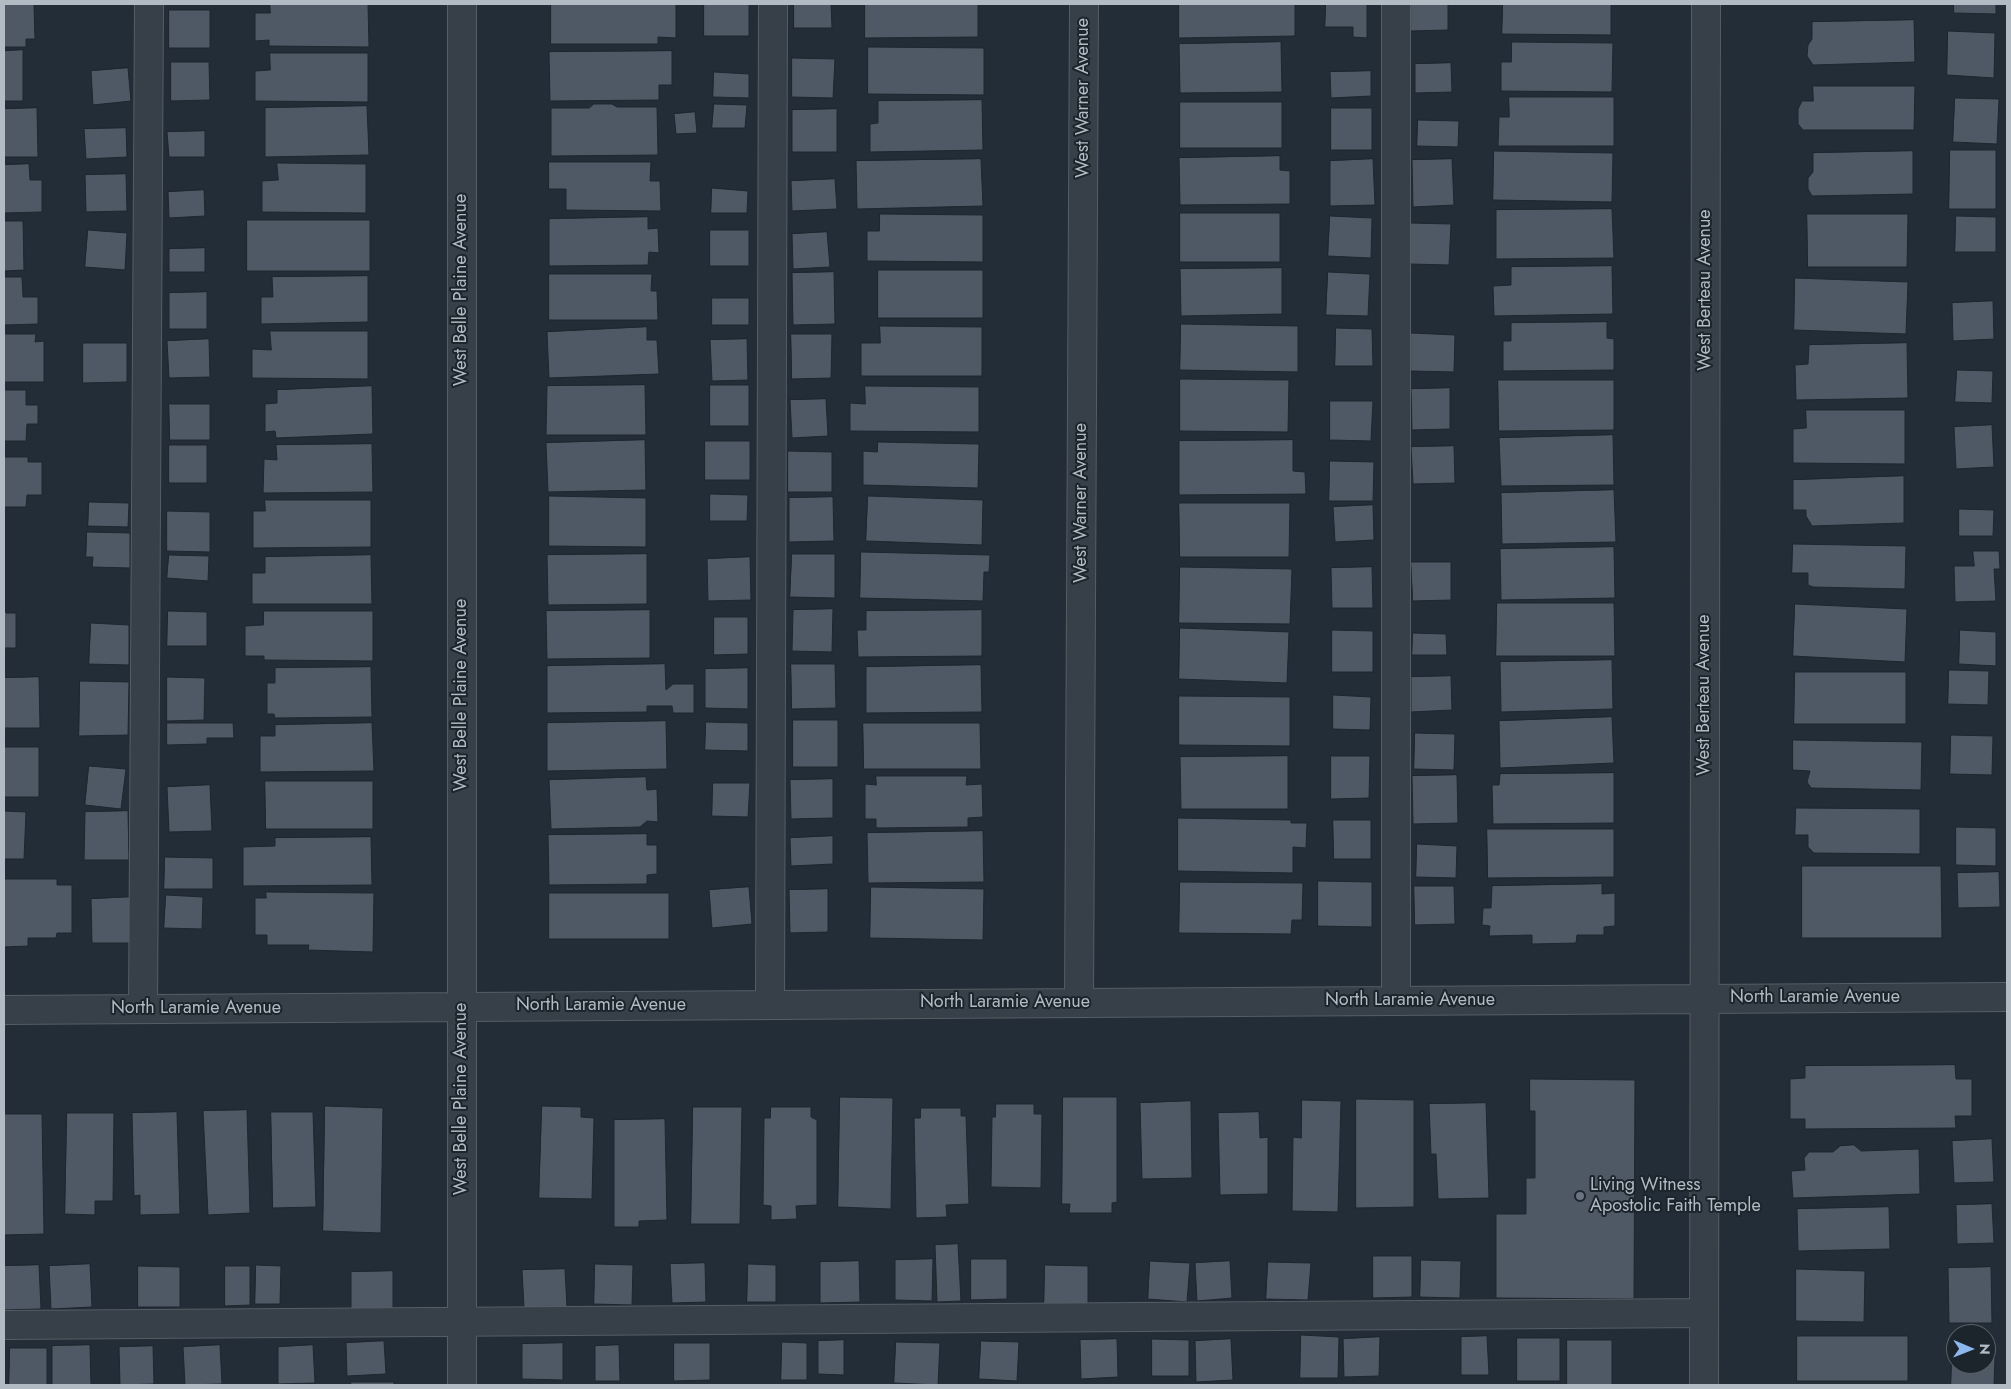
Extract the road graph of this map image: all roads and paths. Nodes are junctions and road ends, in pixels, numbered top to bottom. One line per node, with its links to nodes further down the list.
1 (149, 4): 13 (street)
2 (462, 4): 12 (street, West Belle Plaine Avenue)
3 (774, 4): 11 (street)
4 (1084, 4): 10 (street, West Warner Avenue)
5 (1396, 4): 9 (street)
6 (1706, 4): 8 (street, West Berteau Avenue)
7 (2007, 997): 8 (street, North Laramie Avenue)
8 (1704, 999): 9 (street, North Laramie Avenue); 15 (street, West Berteau Avenue)
9 (1396, 1001): 10 (street, North Laramie Avenue)
10 (1079, 1003): 11 (street, North Laramie Avenue)
11 (770, 1005): 12 (street, North Laramie Avenue)
12 (462, 1007): 13 (street, North Laramie Avenue); 16 (street, West Belle Plaine Avenue)
13 (143, 1009): 14 (street, North Laramie Avenue)
14 (4, 1010)
15 (1704, 1313): 16 (street); 19 (street, West Berteau Avenue)
16 (462, 1323): 17 (street); 18 (street, West Belle Plaine Avenue)
17 (4, 1325)
18 (462, 1385)
19 (1704, 1385)

